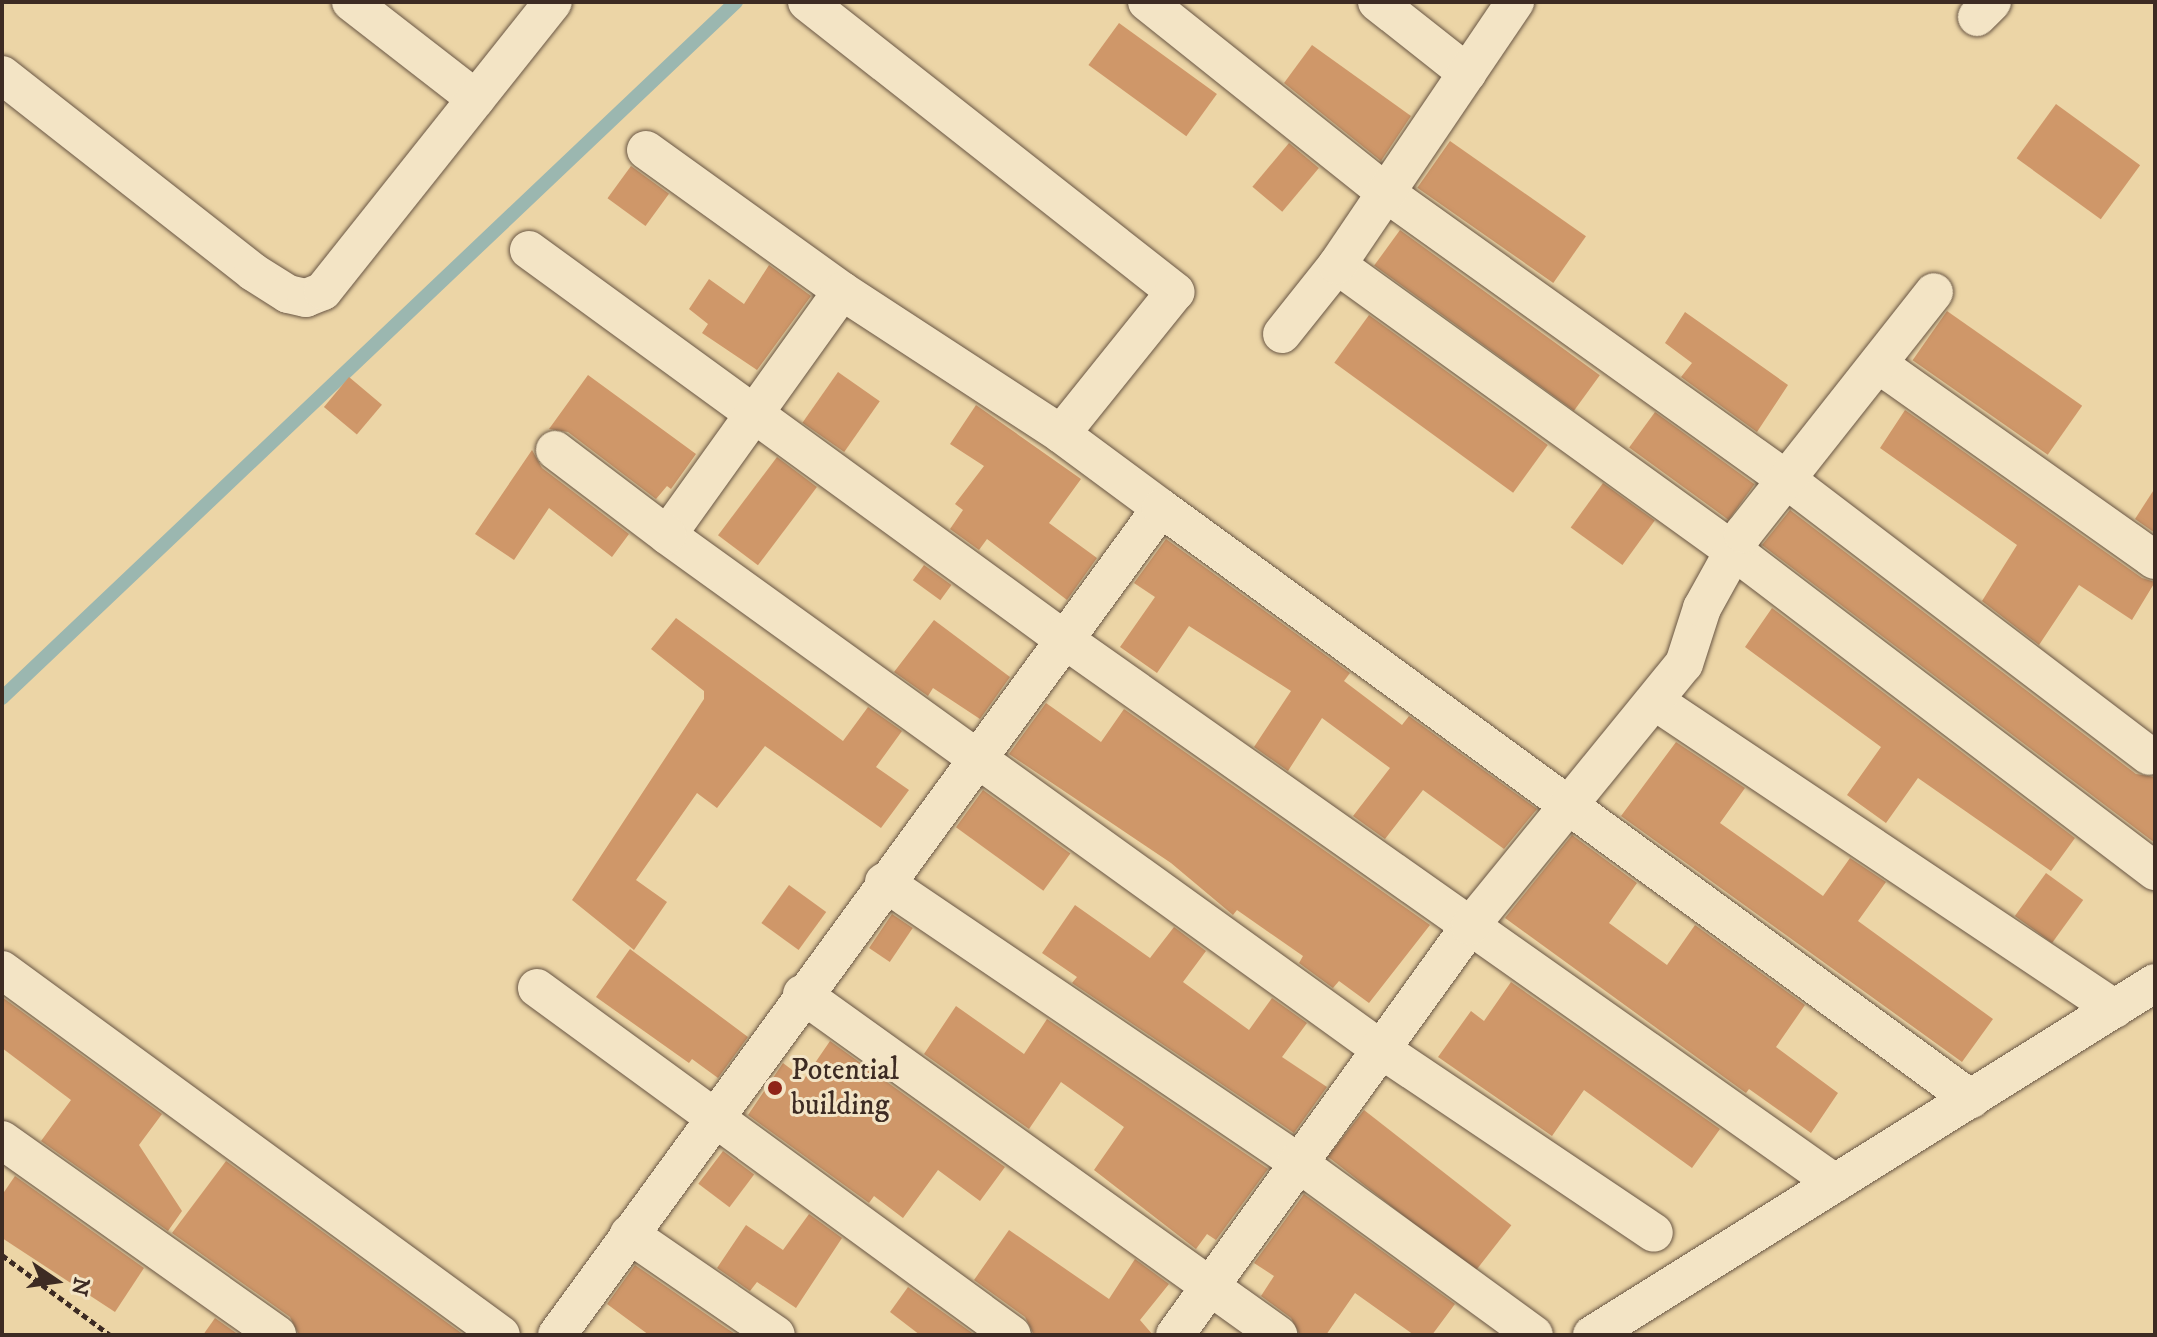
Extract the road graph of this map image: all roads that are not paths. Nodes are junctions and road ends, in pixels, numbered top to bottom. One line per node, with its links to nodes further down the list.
1 (351, 2): 9 (street)
2 (553, 2): 9 (street)
3 (807, 2): 19 (street)
4 (1147, 2): 11 (street)
5 (1377, 2): 7 (street)
6 (1515, 2): 7 (street)
7 (1467, 73): 11 (street)
8 (2, 75): 9 (street)
9 (476, 99)
10 (646, 150): 14 (street)
11 (1386, 193): 13 (street); 21 (street)
12 (529, 250): 18 (street)
13 (1337, 265): 16 (street); 24 (street)
14 (842, 291): 18 (street); 19 (street)
15 (1934, 292): 17 (street)
16 (1282, 334)
17 (1878, 364): 21 (street); 25 (street)
18 (756, 416): 23 (street); 26 (street)
19 (1061, 434): 22 (street)
20 (555, 450): 23 (street)
21 (1787, 480): 24 (street); 28 (street)
22 (1161, 508): 26 (street); 30 (street)
23 (667, 535): 29 (street)
24 (1734, 551): 27 (street); 31 (street)
25 (2155, 560)
26 (1062, 638): 29 (street); 33 (street)
27 (1656, 702): 30 (street); 38 (street)
28 (2149, 756)
29 (973, 760): 32 (street); 39 (street)
30 (1569, 802): 33 (street); 40 (street)
31 (2155, 871)
32 (884, 882): 37 (street); 43 (street)
33 (1470, 926): 39 (street); 44 (street)
34 (2, 970): 49 (street)
35 (2155, 983): 38 (street)
36 (537, 988): 41 (street)
37 (802, 994): 41 (street); 47 (street)
38 (2115, 1009): 40 (street)
39 (1379, 1048): 43 (street); 45 (street)
40 (1971, 1099): 44 (street)
41 (712, 1116): 46 (street); 52 (street)
42 (2, 1140): 48 (street)
43 (1297, 1162): 47 (street); 55 (street)
44 (1835, 1183): 56 (street)
45 (1654, 1233)
46 (629, 1234): 50 (street); 51 (street)
47 (1211, 1285): 53 (street); 54 (street)
48 (277, 1335)
49 (501, 1335)
50 (557, 1335)
51 (776, 1335)
52 (1012, 1335)
53 (1175, 1335)
54 (1278, 1335)
55 (1534, 1335)
56 (1592, 1335)

